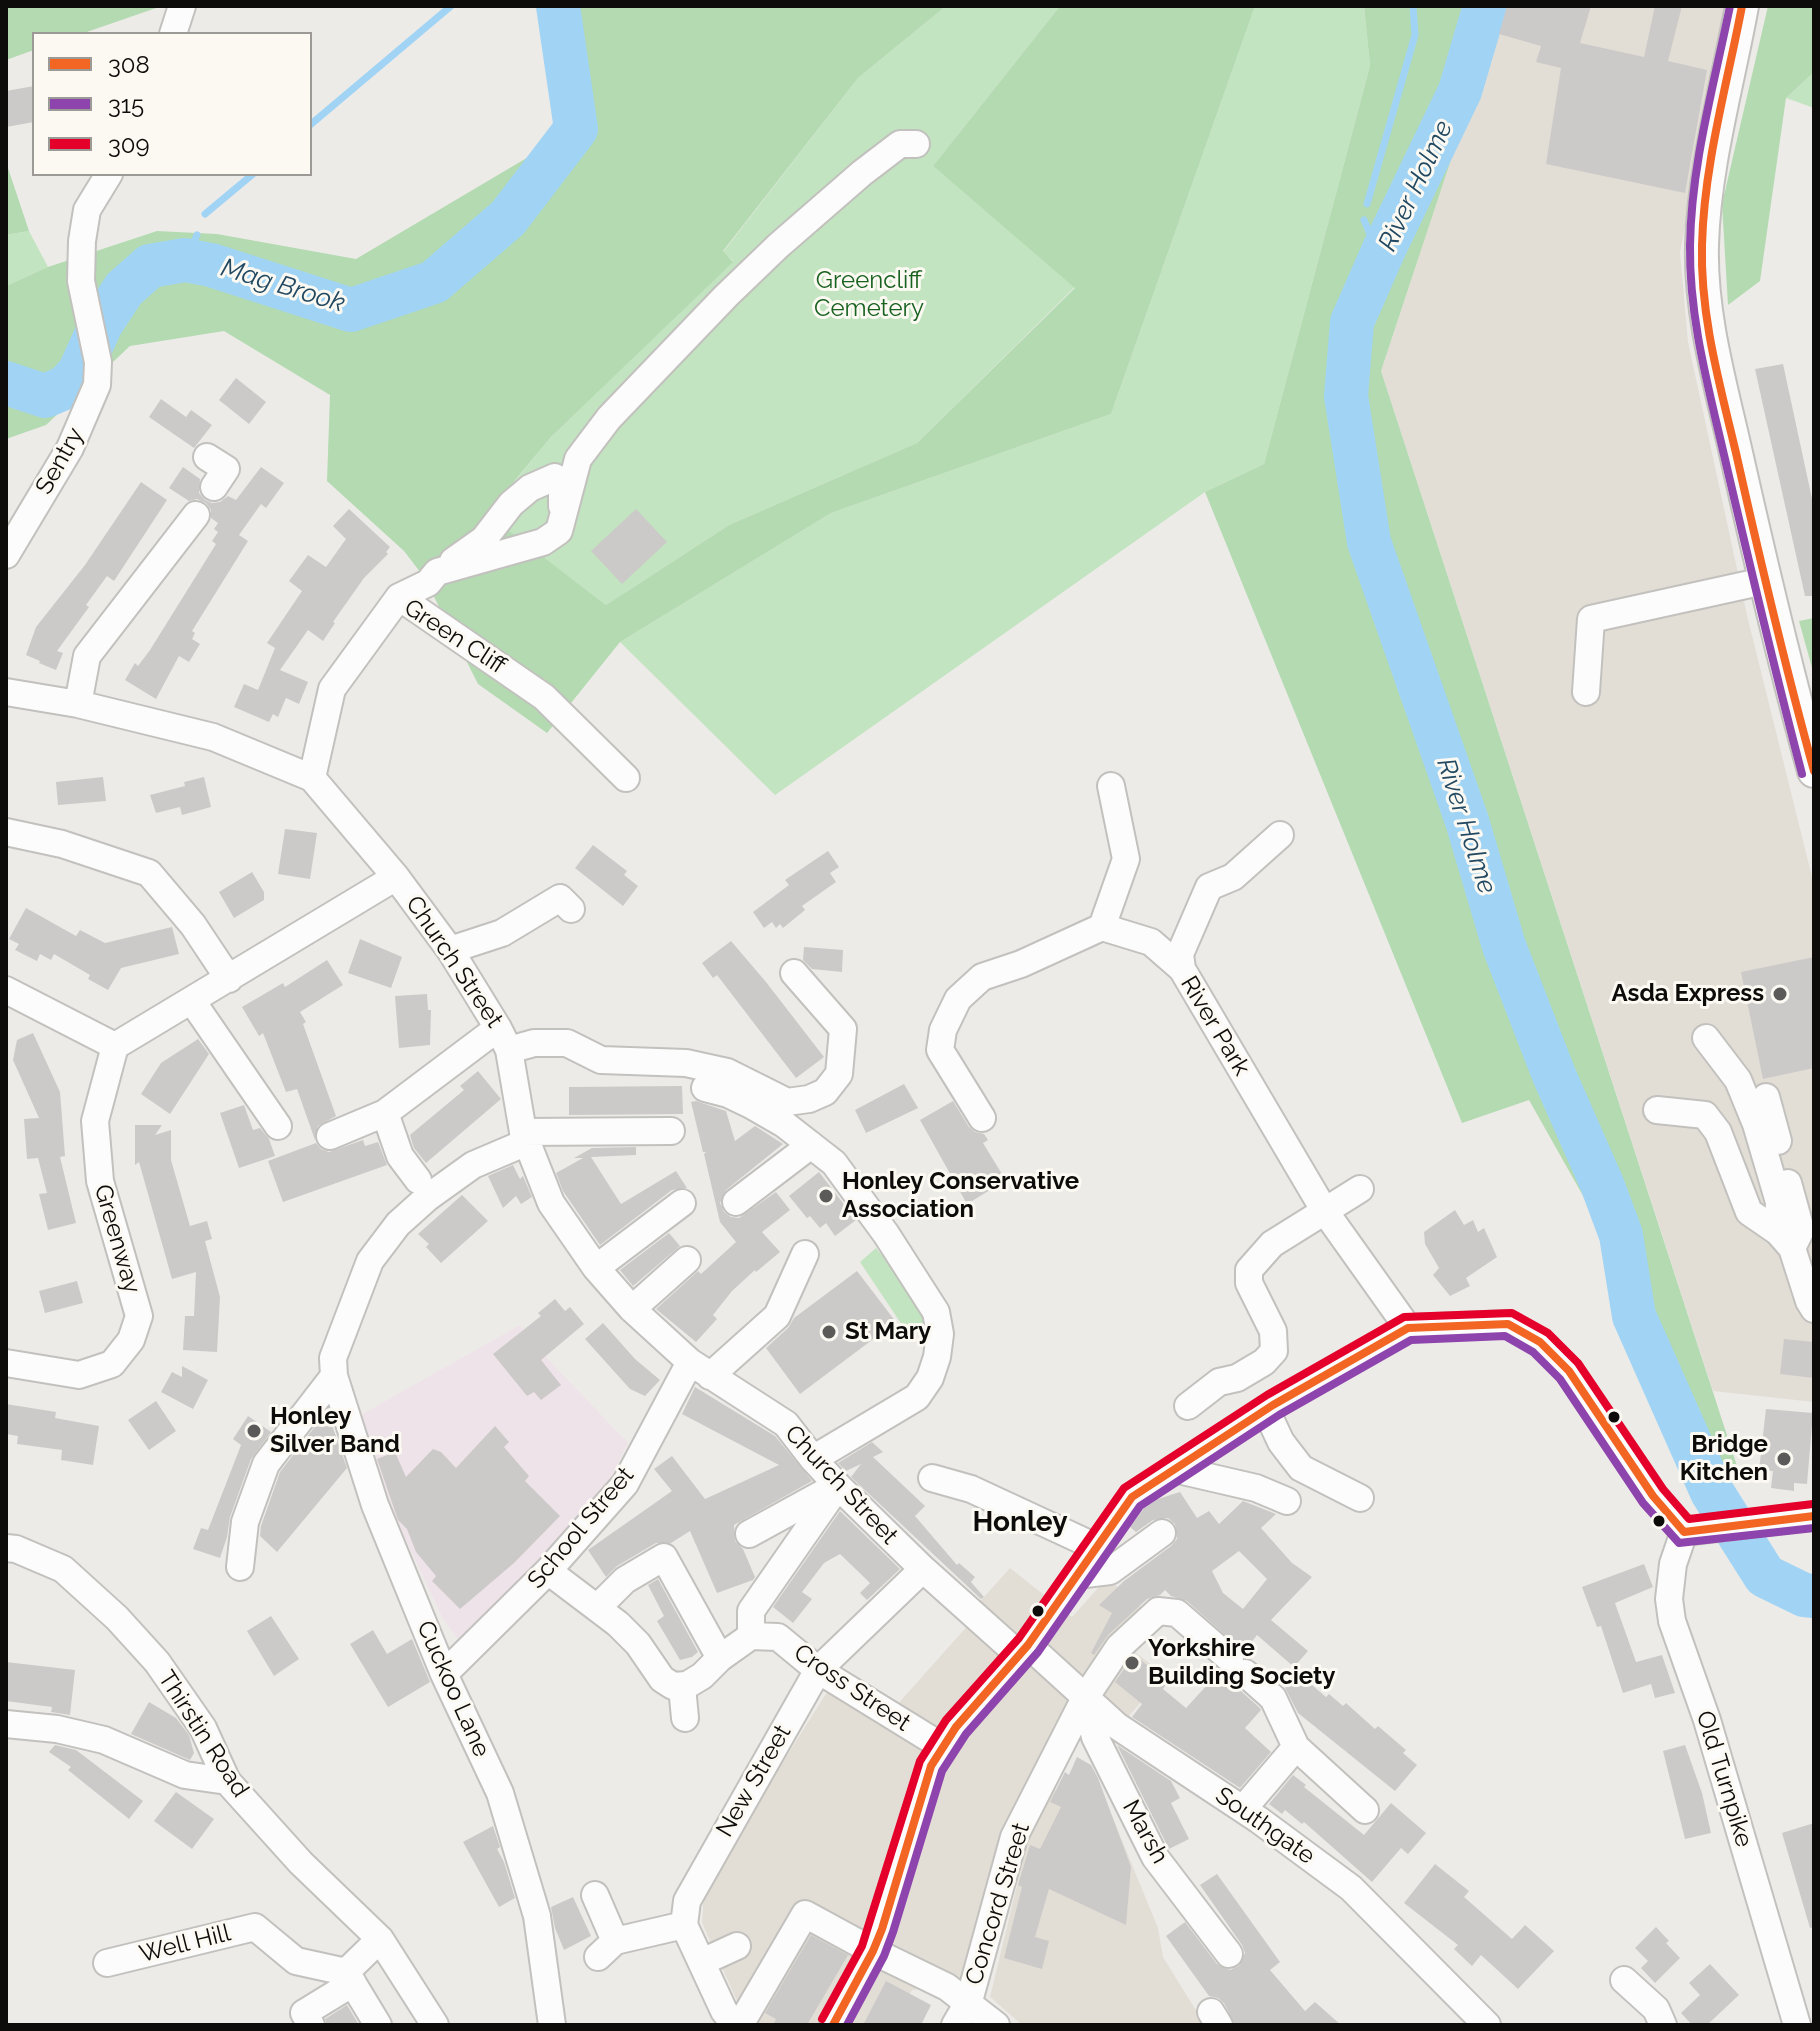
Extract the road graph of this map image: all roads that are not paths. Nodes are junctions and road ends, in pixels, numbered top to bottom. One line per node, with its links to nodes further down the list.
1 (182, 6): 3 (street)
2 (1742, 6): 12 (main road)
3 (174, 32)
4 (916, 144): 8 (street)
5 (108, 176): 10 (street, Sentry)
6 (207, 457): 7 (street)
7 (214, 487)
8 (562, 509): 11 (street); 11 (street)
9 (196, 515): 16 (street)
10 (6, 555)
11 (437, 572): 13 (street)
12 (1764, 581): 15 (street); 17 (main road)
13 (399, 597): 18 (street, Green Cliff); 19 (street, Green Cliff)
14 (6, 692): 16 (street)
15 (1586, 692)
16 (78, 704): 18 (street)
17 (1814, 771)
18 (312, 778): 23 (street)
19 (626, 778)
20 (1111, 786): 25 (street)
21 (6, 832): 29 (street)
22 (1280, 835): 27 (street)
23 (396, 877): 26 (street, Church Street); 29 (street)
24 (571, 909): 26 (street)
25 (1102, 927): 27 (street, River Park); 39 (street)
26 (450, 950): 33 (street, Church Street)
27 (1182, 969): 49 (street, River Park)
28 (794, 973): 33 (street)
29 (229, 979): 31 (street)
30 (6, 990): 34 (street)
31 (192, 1001): 34 (street); 40 (street)
32 (1706, 1038): 50 (street)
33 (504, 1039): 38 (street); 43 (street, Church Street)
34 (115, 1046): 57 (street, Greenway)
35 (705, 1088): 44 (street)
36 (1766, 1097): 50 (street)
37 (1657, 1110): 50 (street)
38 (385, 1113): 42 (street); 45 (street)
39 (982, 1118)
40 (278, 1126)
41 (671, 1131): 43 (street)
42 (330, 1136)
43 (525, 1137): 53 (street, Church Street); 58 (street)
44 (811, 1145): 47 (street); 62 (street)
45 (418, 1180)
46 (1360, 1189): 49 (street)
47 (736, 1202)
48 (682, 1203): 53 (street)
49 (1324, 1210): 56 (street, River Park); 60 (street)
50 (1785, 1240): 55 (street)
51 (805, 1254): 59 (street)
52 (687, 1260): 54 (street)
53 (596, 1268): 54 (street, Church Street)
54 (632, 1309): 59 (street, Church Street)
55 (1814, 1309)
56 (1408, 1328): 61 (street); 69 (street)
57 (6, 1363)
58 (334, 1367): 74 (street); 83 (street, Cuckoo Lane)
59 (700, 1369): 62 (street, Church Street); 76 (street, School Street)
60 (1188, 1406)
61 (1266, 1410): 63 (street); 66 (street)
62 (813, 1459): 65 (street, Church Street)
63 (1174, 1469): 67 (street); 72 (street)
64 (932, 1478): 72 (street)
65 (838, 1486): 71 (street); 75 (street, Church Street); 79 (street)
66 (1360, 1498)
67 (1287, 1501)
68 (1814, 1516): 69 (street)
69 (1694, 1531): 114 (street, Old Turnpike)
70 (1162, 1533): 77 (street)
71 (749, 1534)
72 (1096, 1547): 77 (street)
73 (6, 1548): 90 (street, Thirstin Road)
74 (240, 1567)
75 (923, 1569): 80 (street, Church Street); 82 (street, New Street)
76 (548, 1571): 78 (street); 83 (street, School Street)
77 (1077, 1575): 80 (street)
78 (597, 1608): 81 (street); 84 (street)
79 (751, 1636): 81 (street); 82 (street, Cross Street)
80 (1023, 1650): 85 (street, Southgate); 88 (street)
81 (720, 1658): 84 (street)
82 (818, 1670): 88 (street, Cross Street); 94 (street, New Street)
83 (444, 1674): 107 (street, Cuckoo Lane)
84 (682, 1687): 86 (street)
85 (1085, 1698): 89 (street, Concord Street); 91 (street, Southgate); 98 (street, Marsh); 103 (street, Concord Street)
86 (685, 1718)
87 (6, 1724): 90 (street)
88 (943, 1747): 97 (street)
89 (1296, 1747): 91 (street); 92 (street)
90 (227, 1781): 95 (street, Thirstin Road)
91 (1243, 1809): 112 (street, Southgate)
92 (1365, 1810)
93 (595, 1895): 94 (street)
94 (684, 1925): 99 (street)
95 (380, 1939): 101 (street); 106 (street, Thirstin Road)
96 (737, 1946): 99 (street)
97 (873, 1951): 103 (street); 108 (street); 109 (street)
98 (1229, 1954)
99 (702, 1962): 108 (street)
100 (107, 1963): 101 (street, Well Hill)
101 (350, 1978): 104 (street); 105 (street)
102 (1624, 1980): 113 (street)
103 (969, 2001): 110 (street, Concord Street); 111 (street)
104 (311, 2025)
105 (378, 2025)
106 (435, 2025)
107 (552, 2025)
108 (738, 2025)
109 (833, 2025)
110 (955, 2025)
111 (996, 2025)
112 (1487, 2025)
113 (1663, 2025)
114 (1797, 2025)

